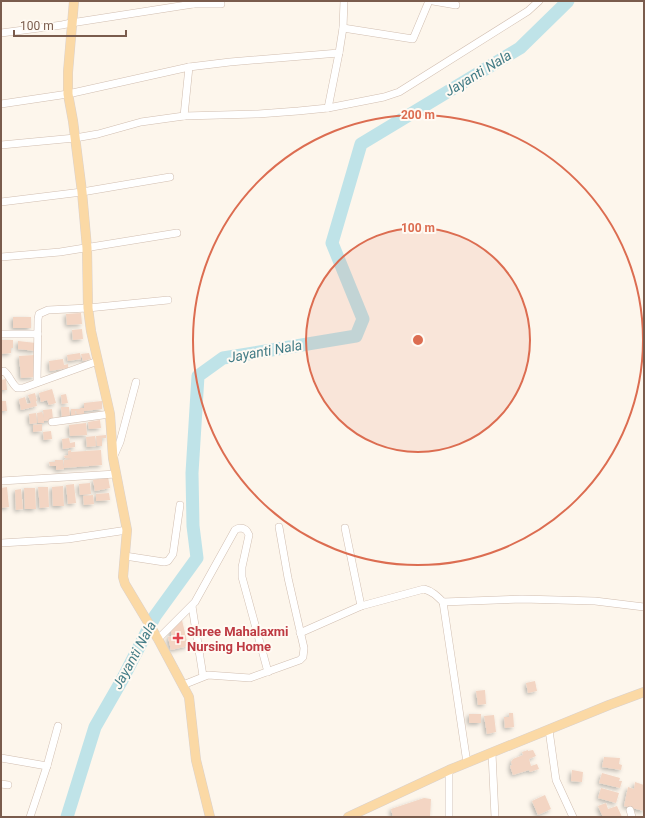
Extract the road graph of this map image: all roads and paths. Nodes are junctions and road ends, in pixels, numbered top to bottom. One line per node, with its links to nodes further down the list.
1 (74, 1): 9 (main road)
2 (344, 1): 10 (street)
3 (429, 1): 10 (street)
4 (433, 1): 8 (street)
5 (539, 1): 16 (street)
6 (194, 3): 7 (street); 9 (street)
7 (221, 4)
8 (456, 5)
9 (71, 23): 11 (street); 14 (main road)
10 (343, 28): 12 (street)
11 (1, 33)
12 (339, 53): 13 (street); 16 (street)
13 (189, 67): 14 (street); 17 (street)
14 (68, 94): 15 (street); 18 (main road)
15 (1, 104)
16 (328, 108): 17 (street)
17 (184, 116): 18 (street)
18 (76, 138): 19 (street); 21 (main road)
19 (1, 145)
20 (170, 177): 21 (street)
21 (82, 192): 22 (street); 24 (main road)
22 (1, 202)
23 (177, 233): 24 (street)
24 (87, 248): 25 (street); 27 (main road)
25 (1, 257)
26 (168, 300): 27 (street)
27 (88, 308): 29 (street); 30 (main road)
28 (1, 334): 29 (street)
29 (38, 334): 32 (street)
30 (98, 361): 32 (street); 34 (main road)
31 (1, 372): 32 (street)
32 (37, 382)
33 (136, 382): 36 (street)
34 (110, 414): 35 (street); 36 (main road)
35 (52, 422)
36 (114, 458): 37 (main road)
37 (116, 474): 38 (street); 42 (main road)
38 (1, 481)
39 (180, 505): 44 (street)
40 (279, 527): 49 (street)
41 (345, 528): 47 (street)
42 (127, 530): 43 (street); 44 (main road)
43 (1, 544)
44 (125, 556): 50 (main road)
45 (443, 602): 47 (street); 48 (street); 59 (street)
46 (192, 606): 50 (street); 51 (street); 52 (street)
47 (361, 606): 49 (street)
48 (644, 607)
49 (300, 633): 51 (street)
50 (158, 639): 53 (main road)
51 (268, 672): 52 (street)
52 (203, 676): 53 (street)
53 (183, 685): 63 (main road)
54 (644, 692): 56 (main road)
55 (58, 726): 60 (street)
56 (549, 730): 57 (main road); 67 (street)
57 (492, 753): 59 (main road); 66 (street)
58 (1, 758): 60 (street)
59 (467, 763): 61 (main road)
60 (47, 766): 62 (street)
61 (449, 770): 64 (main road); 65 (street)
62 (30, 817)
63 (210, 817)
64 (348, 817)
65 (449, 817)
66 (495, 817)
67 (573, 817)

